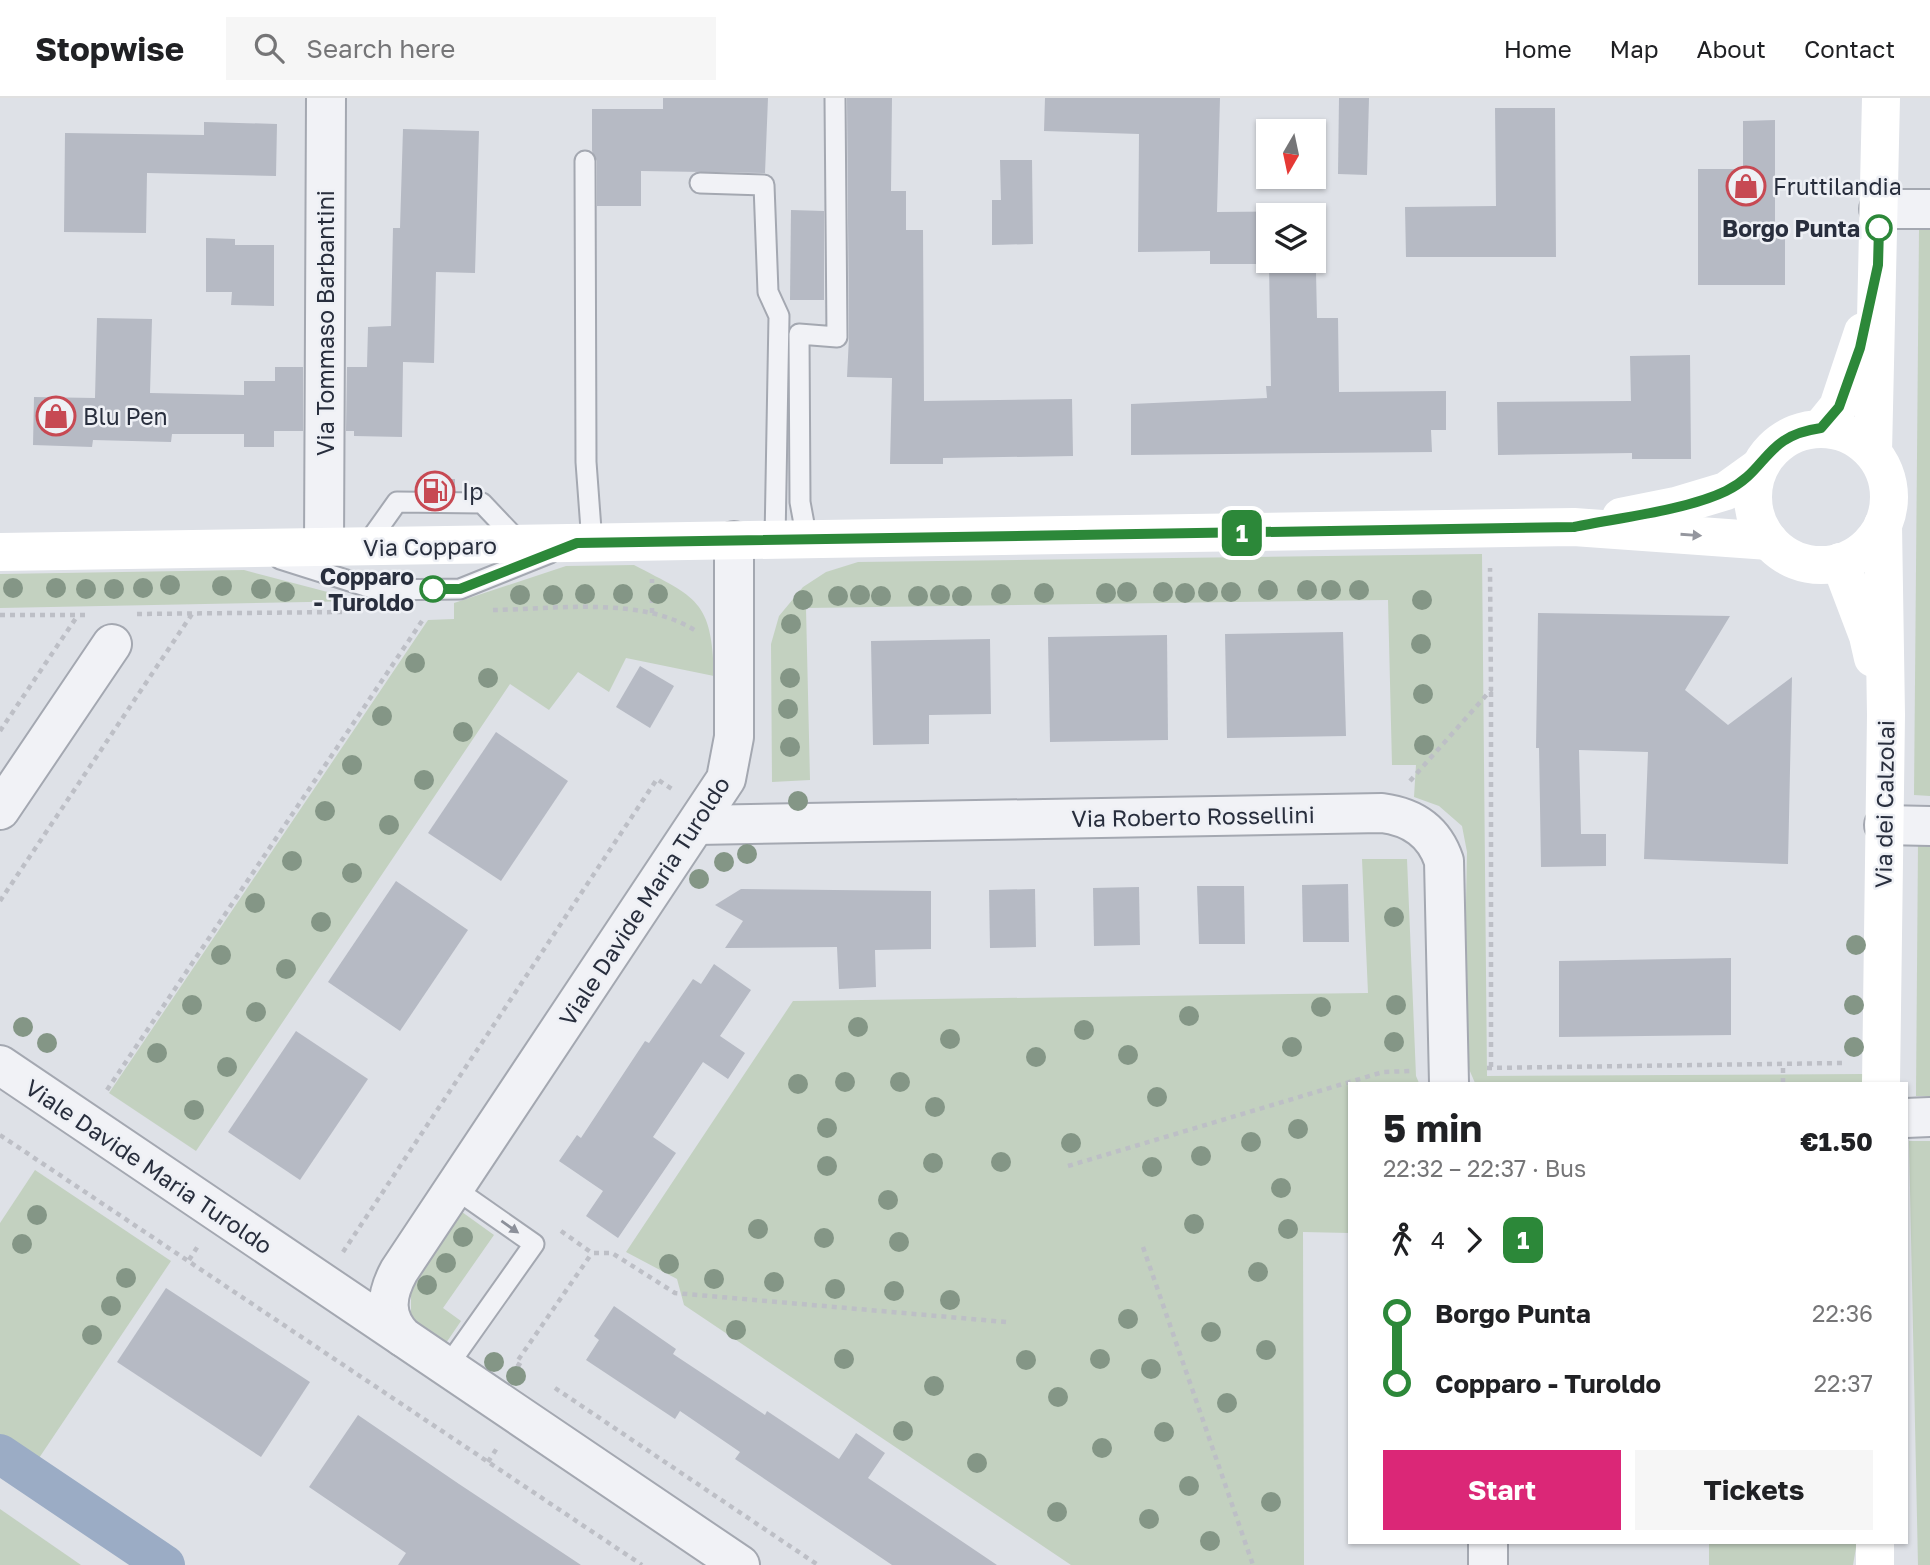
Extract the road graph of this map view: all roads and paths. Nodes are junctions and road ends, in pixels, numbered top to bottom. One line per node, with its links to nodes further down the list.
1 (326, 98): 20 (street, Via Tommaso Barbantini)
2 (835, 98): 15 (lane)
3 (1881, 98): 6 (street)
4 (585, 161): 18 (lane)
5 (700, 183): 15 (lane)
6 (1879, 209): 7 (street); 8 (street)
7 (1930, 209)
8 (1878, 265): 9 (street); 10 (street)
9 (1821, 428): 10 (street); 11 (street)
10 (1873, 452): 12 (street)
11 (1758, 468): 13 (street, Via Copparo); 17 (street)
12 (1883, 525): 22 (street); 32 (street, Via dei Calzolai)
13 (1574, 527): 14 (street, Via Copparo); 17 (street, Via Copparo, one-way to 17)
14 (1489, 529): 15 (street, Via Copparo); 31 (path)
15 (791, 540): 16 (street, Via Copparo)
16 (734, 541): 18 (street, Via Copparo); 30 (street, Viale Davide Maria Turoldo)
17 (1769, 541): 22 (street)
18 (584, 543): 19 (lane); 20 (street, Via Copparo)
19 (246, 548): 20 (street, Via Copparo); 21 (street, Via Copparo)
20 (324, 548)
21 (0, 552)
22 (1840, 562): 32 (street, Via dei Calzolai)
23 (483, 610): 30 (path)
24 (415, 611): 49 (path)
25 (351, 612): 26 (path)
26 (192, 614): 29 (path); 40 (path)
27 (0, 615): 28 (path)
28 (78, 615): 29 (path); 33 (path)
29 (111, 624): 35 (street)
30 (734, 648): 37 (street, Viale Davide Maria Turoldo)
31 (1491, 690): 36 (path); 43 (path)
32 (1886, 715): 38 (street, Via dei Calzolai)
33 (0, 731)
34 (674, 791): 58 (path)
35 (0, 810)
36 (1382, 813): 37 (street, Via Roberto Rossellini); 45 (street, Via Roberto Rossellini)
37 (697, 825): 54 (street, Viale Davide Maria Turoldo)
38 (1884, 825): 39 (street); 44 (street, Via dei Calzolai)
39 (1930, 825)
40 (0, 901)
41 (0, 1065): 60 (street, Viale Davide Maria Turoldo)
42 (1783, 1065): 43 (path); 44 (path); 48 (path)
43 (1491, 1068): 45 (path)
44 (1881, 1073)
45 (1448, 1076): 47 (path)
46 (1348, 1082): 53 (path)
47 (1349, 1082)
48 (1783, 1082)
49 (103, 1096)
50 (1908, 1118): 51 (street)
51 (1930, 1118)
52 (0, 1135): 66 (path)
53 (1068, 1166)
54 (454, 1188): 60 (street, Viale Davide Maria Turoldo); 61 (lane, one-way to 61)
55 (558, 1229): 57 (path)
56 (1143, 1247): 69 (path)
57 (592, 1253): 59 (path); 62 (path)
58 (340, 1257)
59 (1006, 1322)
60 (403, 1337): 61 (street, Viale Davide Maria Turoldo)
61 (447, 1367): 67 (street, Viale Davide Maria Turoldo)
62 (525, 1368)
63 (554, 1387): 68 (path)
64 (1489, 1544): 70 (street)
65 (1875, 1544): 71 (street)
66 (642, 1565)
67 (740, 1565)
68 (818, 1565)
69 (1253, 1565)
70 (1488, 1565)
71 (1873, 1565)

